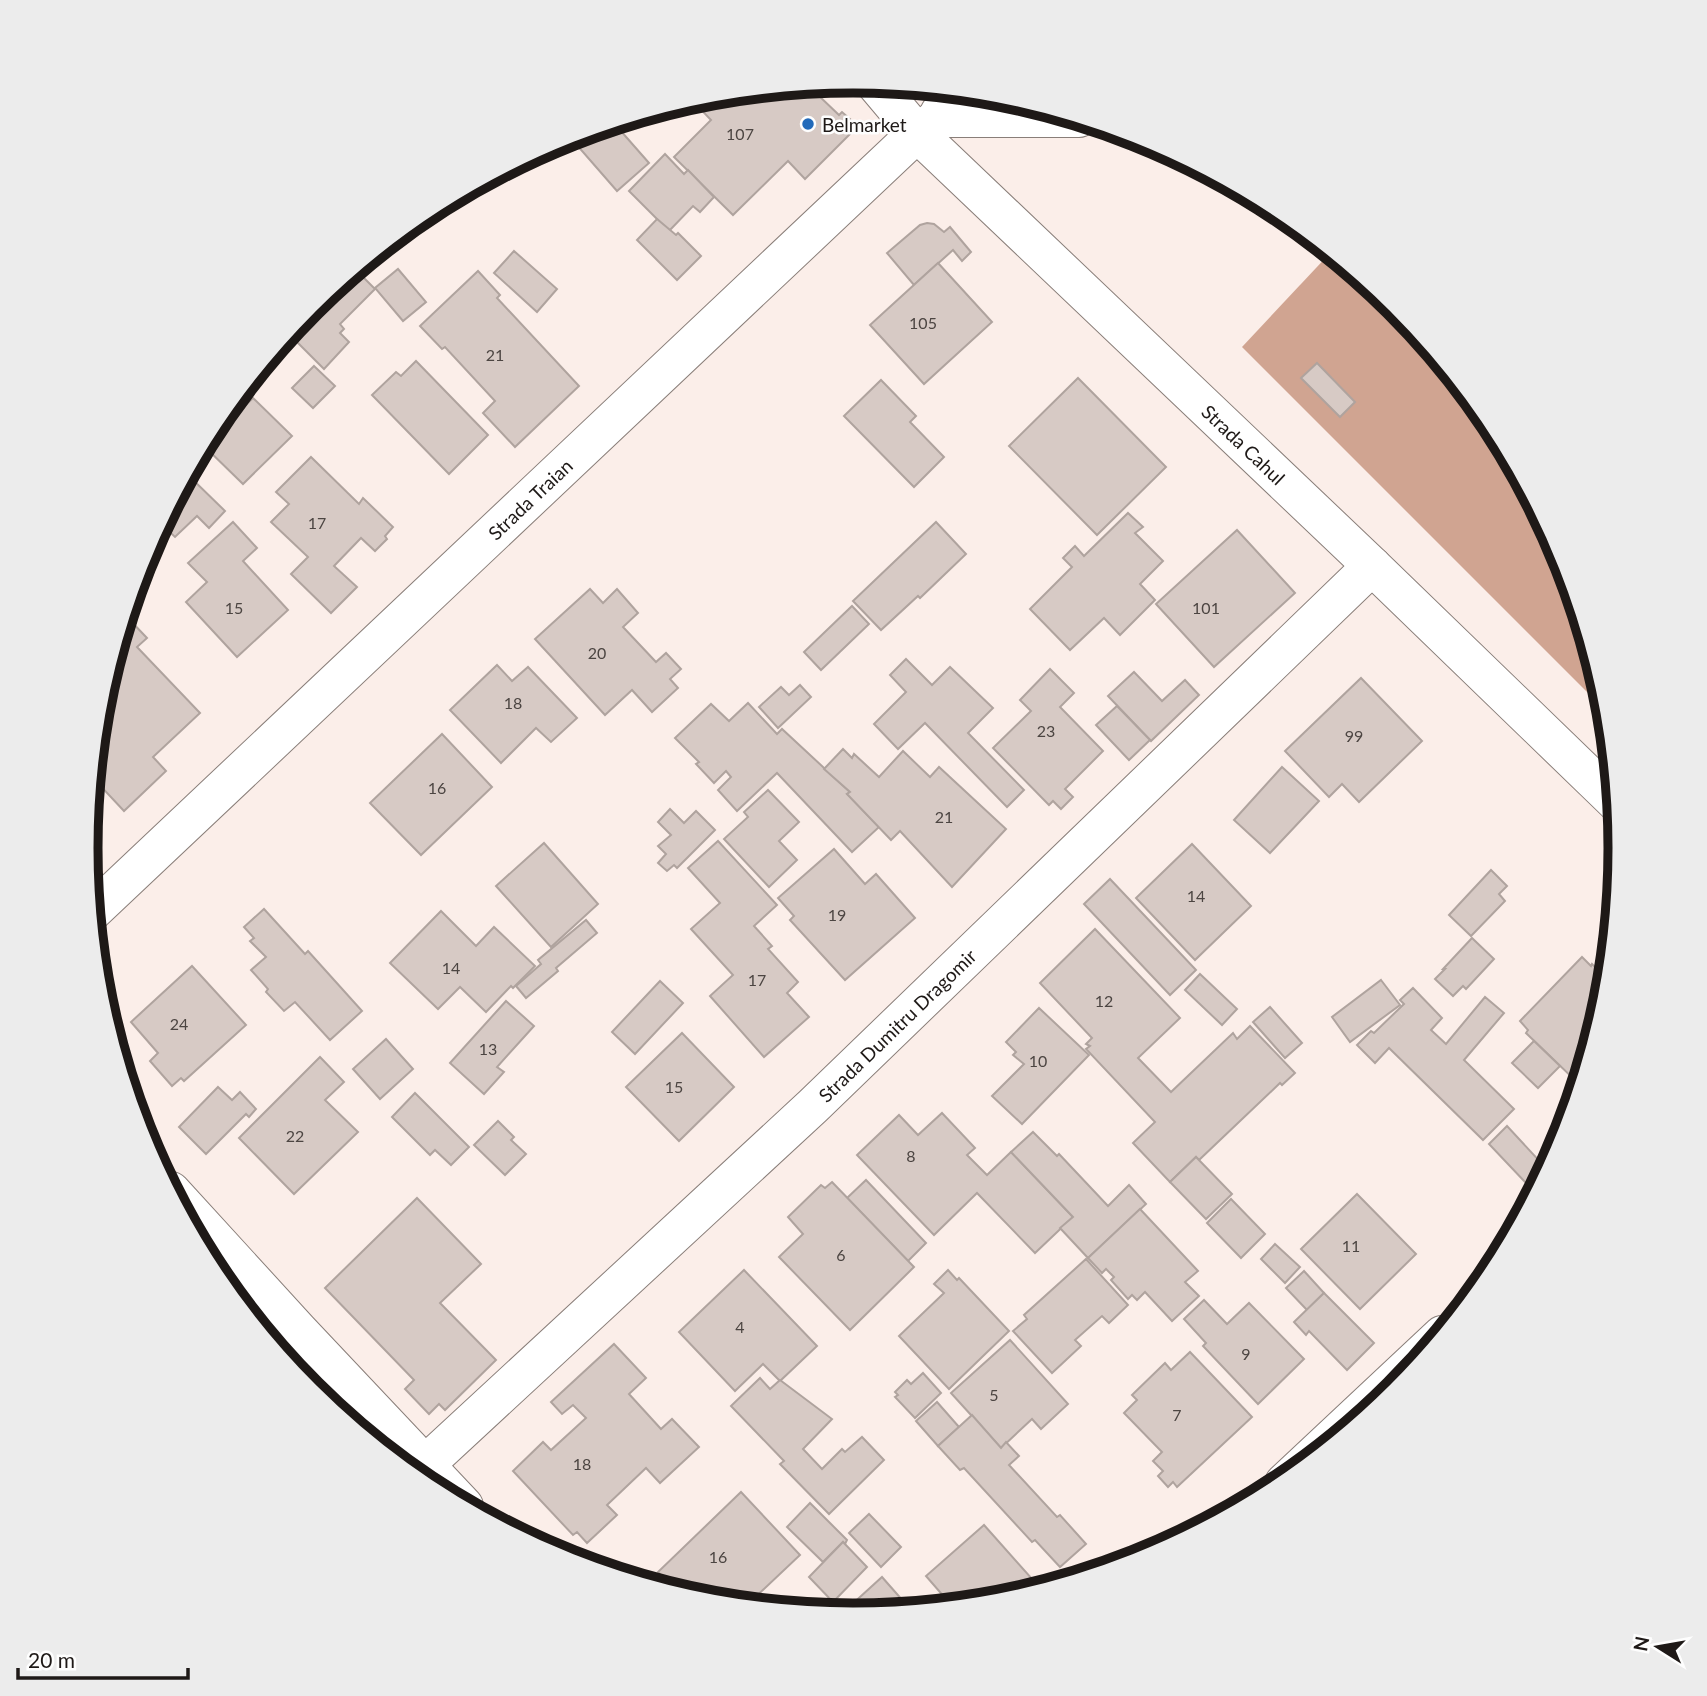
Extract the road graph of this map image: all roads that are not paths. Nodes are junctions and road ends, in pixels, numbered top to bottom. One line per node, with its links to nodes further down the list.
1 (896, 94): 3 (main road, Strada Cahul)
2 (959, 100): 3 (main road, Strada Trаian)
3 (934, 113): 4 (main road); 5 (main road, Strada Cahul); 7 (main road, Strada Trаian)
4 (1044, 117)
5 (1371, 566): 6 (main road, Strada Cahul); 10 (main road, Strada Dumitru Dragomir)
6 (1606, 792)
7 (101, 904)
8 (194, 1216): 9 (main road)
9 (410, 1459)
10 (423, 1468)

